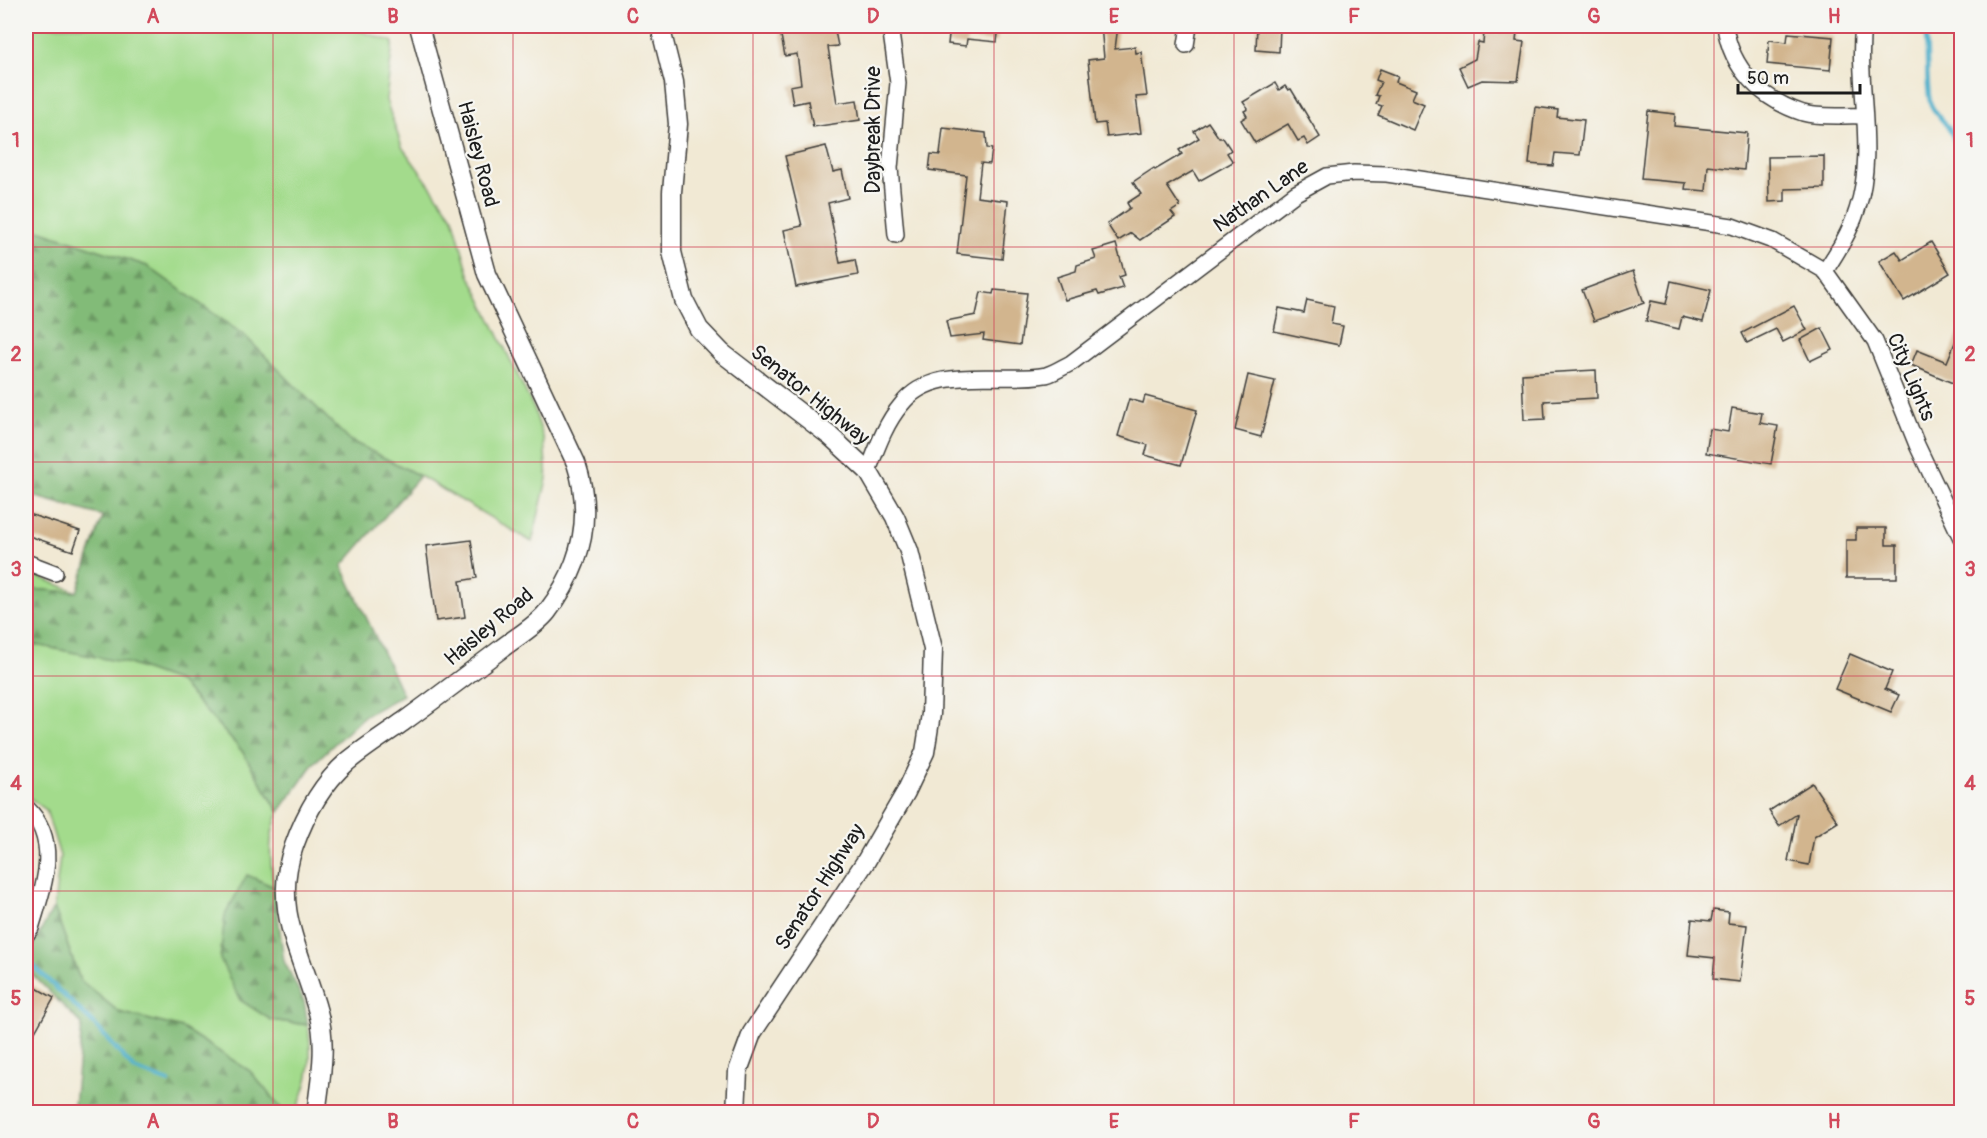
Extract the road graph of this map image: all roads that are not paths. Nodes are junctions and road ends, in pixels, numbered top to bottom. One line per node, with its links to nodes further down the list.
1 (419, 26): 17 (street, Haisley Road)
2 (660, 26): 11 (street, Senator Highway)
3 (890, 26): 9 (street, Daybreak Drive)
4 (1189, 26): 7 (street)
5 (1725, 26): 8 (street)
6 (1863, 26): 8 (street)
7 (1186, 45)
8 (1863, 116): 10 (street)
9 (896, 235)
10 (1825, 271): 11 (street, Nathan Lane); 12 (street, City Lights)
11 (868, 471): 18 (street, Senator Highway)
12 (1962, 540)
13 (26, 562): 14 (street)
14 (55, 573)
15 (26, 807): 16 (street)
16 (26, 935)
17 (313, 1113)
18 (736, 1113)

